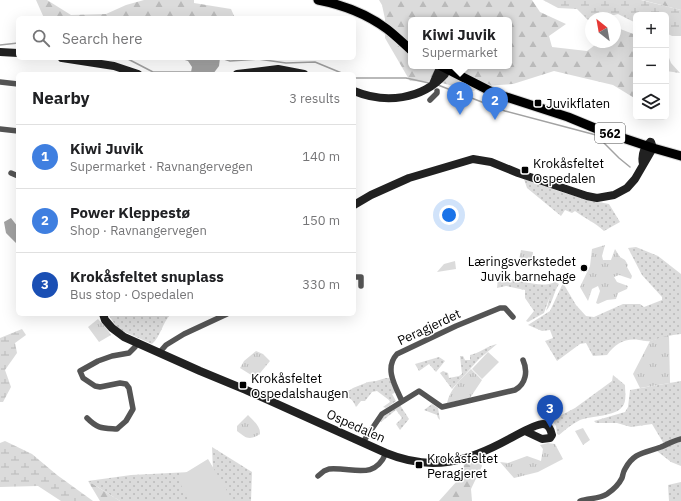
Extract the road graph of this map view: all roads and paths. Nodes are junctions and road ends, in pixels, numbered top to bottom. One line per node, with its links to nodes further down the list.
1 (318, 0): 2 (main road)
2 (395, 36): 3 (main road); 4 (main road)
3 (408, 44)
4 (408, 47)
5 (0, 52): 6 (street)
6 (16, 53)
7 (75, 60): 9 (street)
8 (440, 69): 14 (street); 19 (main road, 562)
9 (132, 72)
10 (253, 72): 11 (street)
11 (294, 72)
12 (0, 82): 13 (street)
13 (16, 84)
14 (435, 87): 15 (street); 16 (street)
15 (356, 92)
16 (430, 100)
17 (0, 129): 18 (street)
18 (16, 131)
19 (650, 145): 20 (main road, 562); 21 (main road, 562); 24 (street)
20 (681, 151)
21 (681, 156)
22 (11, 173): 23 (street)
23 (16, 175)
24 (356, 204)
25 (356, 276): 26 (street)
26 (361, 286)
27 (104, 316): 30 (street, Ospedalen)
28 (223, 316): 31 (street)
29 (513, 317): 33 (street, Peragjerdet)
30 (137, 343): 31 (street, Ospedalen); 34 (street)
31 (159, 353): 37 (street, Ospedalen)
32 (523, 360): 33 (street)
33 (402, 401): 37 (street)
34 (87, 418)
35 (525, 431): 38 (street, Ospedalen)
36 (681, 439): 40 (street)
37 (362, 442): 38 (street, Ospedalen)
38 (386, 453): 39 (street)
39 (318, 476)
40 (580, 501)

